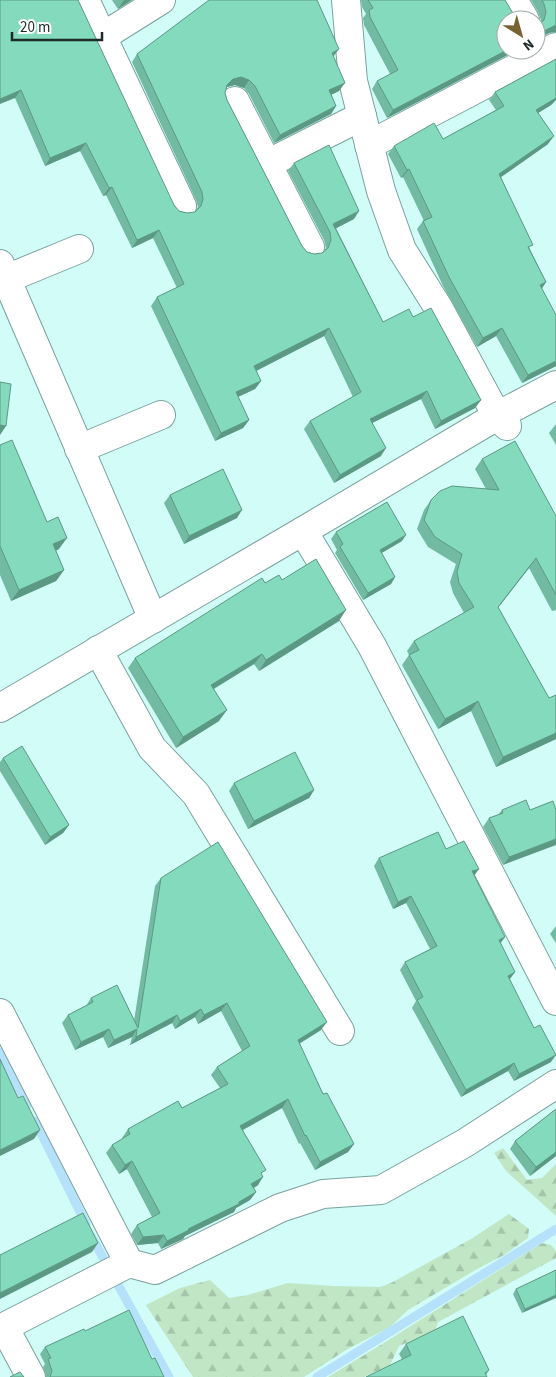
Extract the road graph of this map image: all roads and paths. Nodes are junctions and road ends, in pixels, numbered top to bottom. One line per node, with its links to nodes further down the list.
1 (85, 0): 4 (street)
2 (161, 0): 4 (street)
3 (346, 0): 7 (street)
4 (102, 37): 10 (street)
5 (522, 60): 8 (street)
6 (235, 101): 9 (street)
7 (362, 116): 8 (street); 9 (street)
8 (369, 146): 16 (street)
9 (267, 164): 11 (street)
10 (182, 206)
11 (310, 247)
12 (79, 249): 13 (street)
13 (3, 272): 17 (street)
14 (556, 385): 16 (street)
15 (161, 415): 17 (street)
16 (502, 421): 18 (street)
17 (80, 449): 19 (street)
18 (303, 532): 19 (street); 22 (street)
19 (153, 619): 20 (street)
20 (98, 650): 21 (street); 24 (street)
21 (0, 708)
22 (556, 1001)
23 (0, 1012): 26 (street)
24 (340, 1031)
25 (556, 1084): 26 (street)
26 (129, 1263): 27 (street)
27 (2, 1328): 28 (street)
28 (31, 1377)

